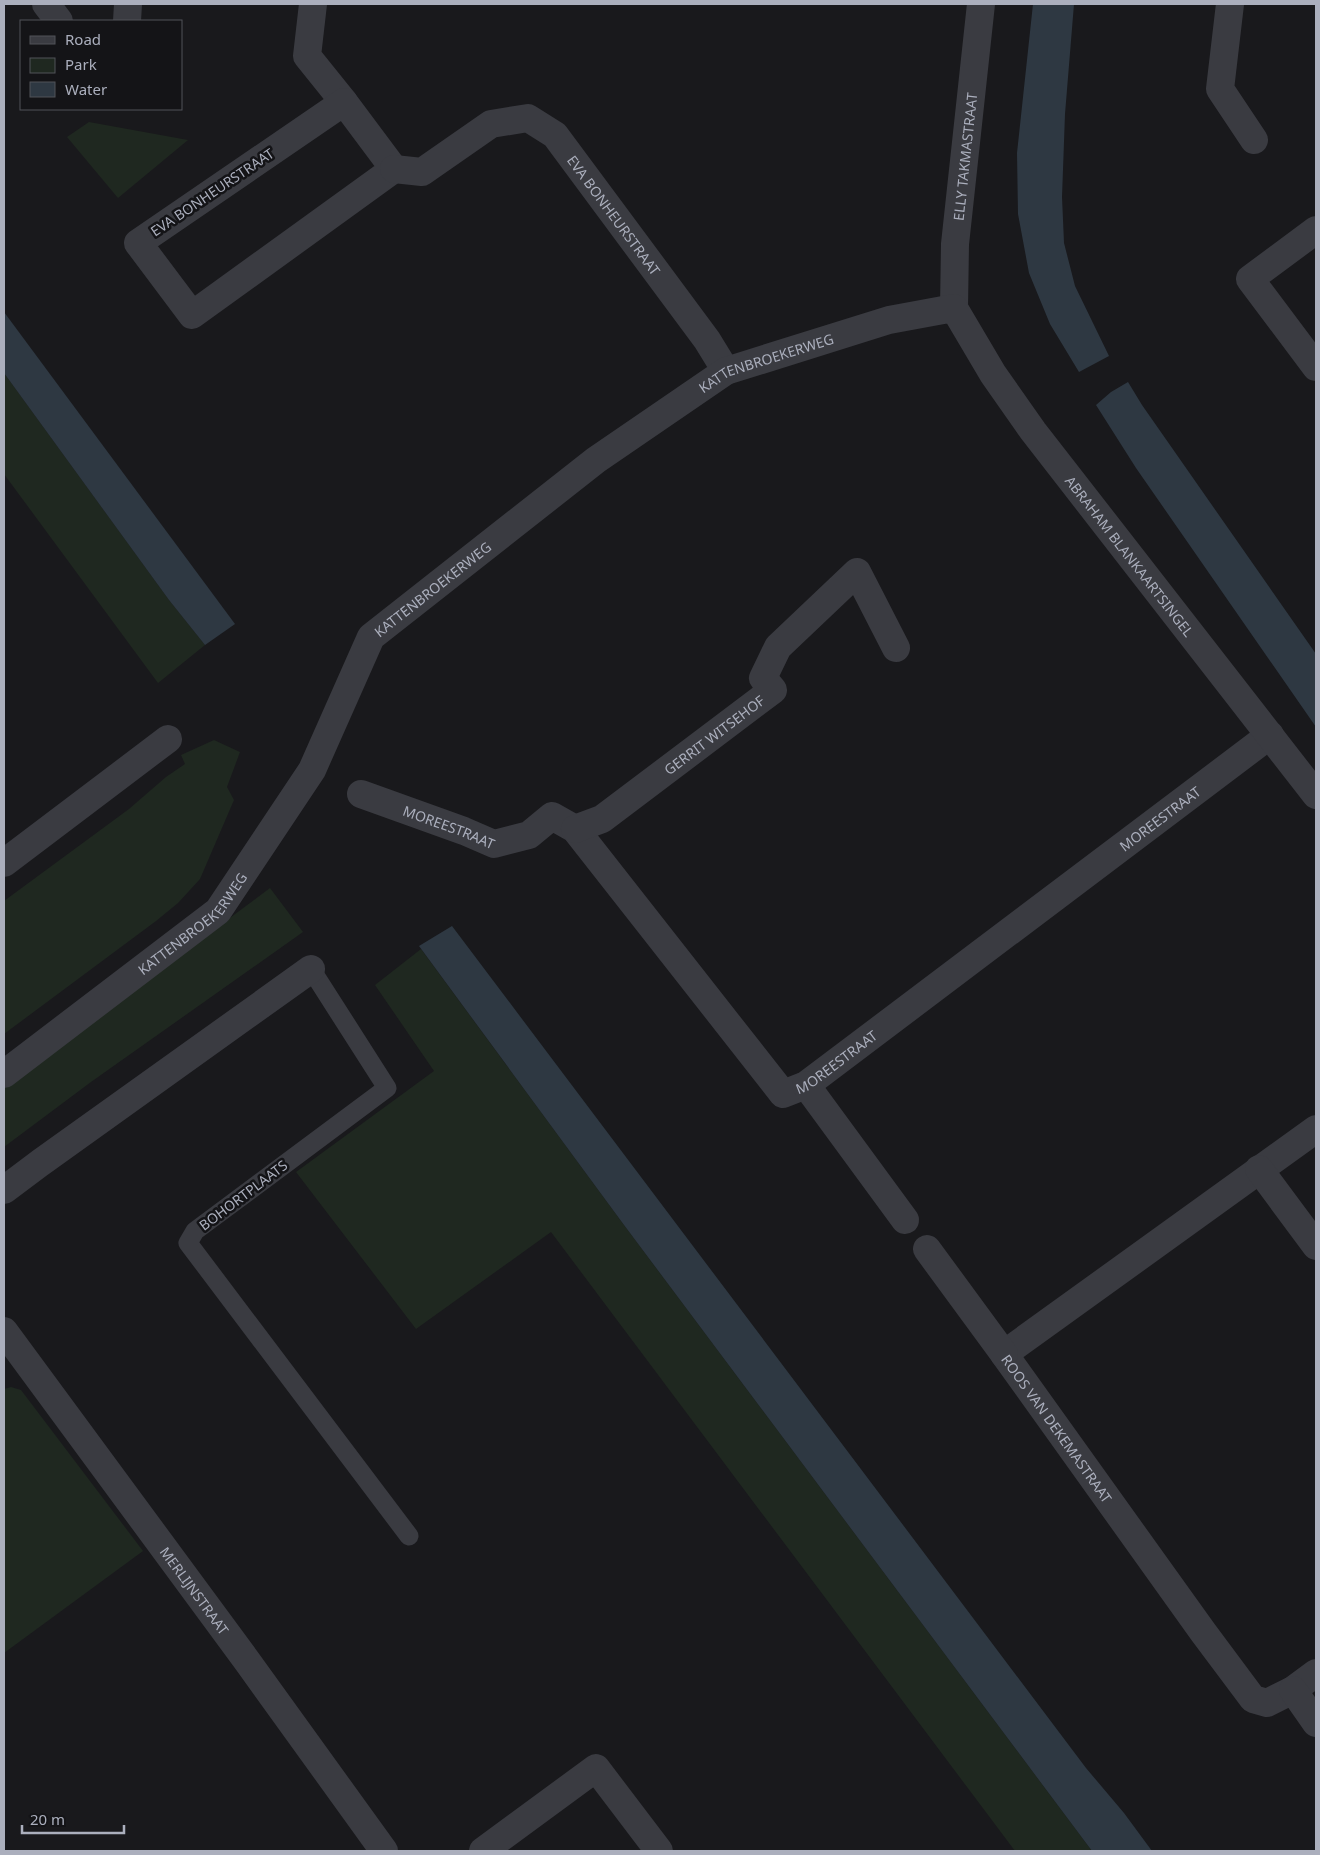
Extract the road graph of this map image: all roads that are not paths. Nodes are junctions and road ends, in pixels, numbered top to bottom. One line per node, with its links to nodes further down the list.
1 (46, 4): 6 (street)
2 (128, 4): 7 (street)
3 (313, 4): 8 (street)
4 (981, 4): 12 (street, ELLY TAKMASTRAAT)
5 (1230, 4): 9 (street)
6 (58, 20)
7 (127, 20)
8 (344, 102): 10 (street); 10 (street, EVA BONHEURSTRAAT)
9 (1254, 140)
10 (394, 169): 14 (street, EVA BONHEURSTRAAT)
11 (1316, 230): 13 (street)
12 (954, 308): 14 (street, KATTENBROEKERWEG); 16 (street, ABRAHAM BLANKAARTSINGEL)
13 (1316, 367)
14 (726, 371): 23 (street, KATTENBROEKERWEG)
15 (896, 648): 20 (street, GERRIT WITSEHOF)
16 (1270, 735): 19 (street, ABRAHAM BLANKAARTSINGEL); 24 (street, MOREESTRAAT)
17 (168, 739): 21 (street)
18 (361, 794): 20 (street, MOREESTRAAT)
19 (1316, 795)
20 (575, 829): 24 (street, MOREESTRAAT)
21 (4, 863)
22 (311, 968): 27 (street); 33 (lane, BOHORTPLAATS)
23 (4, 1074)
24 (806, 1085): 28 (street)
25 (1316, 1129): 26 (street, ROOS VAN DEKEMASTRAAT)
26 (1259, 1169): 29 (street); 32 (street, ROOS VAN DEKEMASTRAAT)
27 (4, 1190)
28 (905, 1220)
29 (1316, 1246)
30 (927, 1250): 32 (street)
31 (8, 1347): 37 (street, MERLIJNSTRAAT)
32 (1004, 1354): 35 (street, ROOS VAN DEKEMASTRAAT)
33 (409, 1536)
34 (1316, 1673): 35 (street, ROOS VAN DEKEMASTRAAT)
35 (1293, 1690): 36 (street)
36 (1316, 1723)
37 (384, 1851)
38 (483, 1851): 39 (street)
39 (659, 1851)

